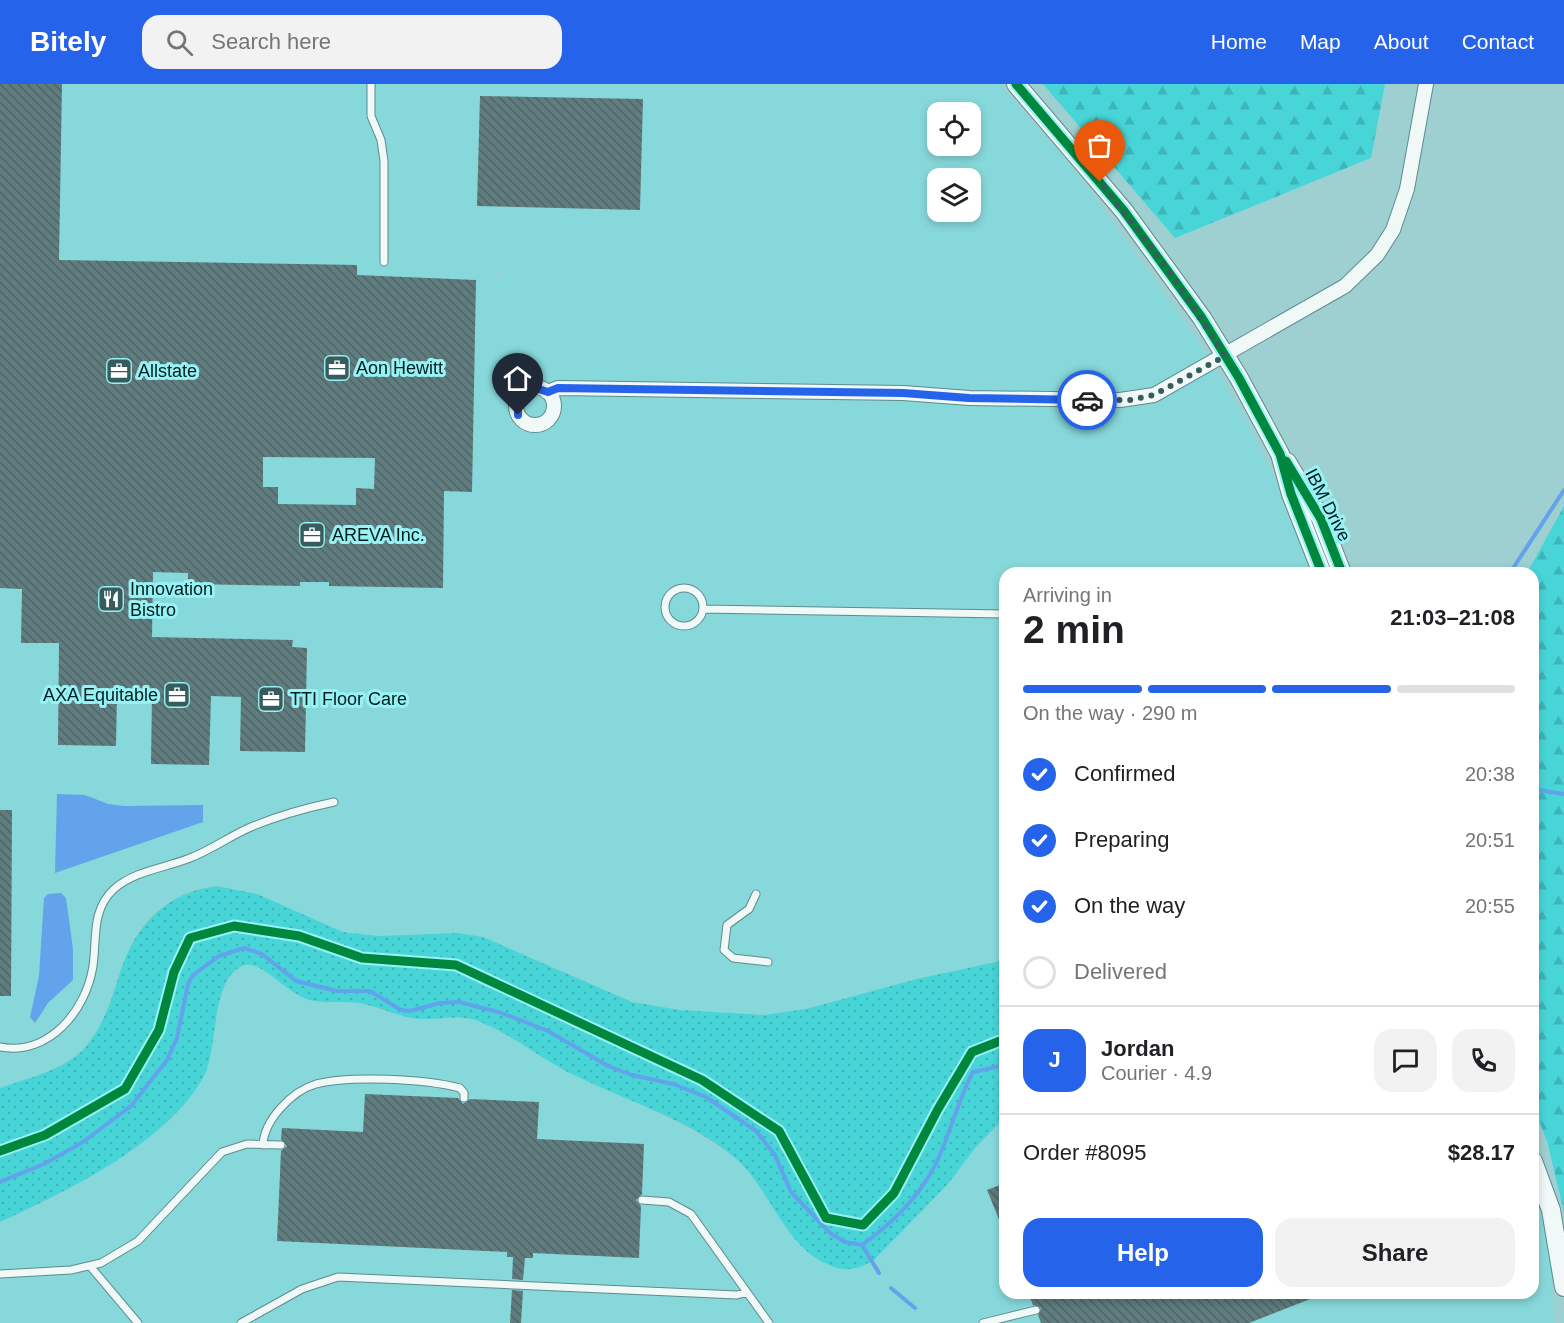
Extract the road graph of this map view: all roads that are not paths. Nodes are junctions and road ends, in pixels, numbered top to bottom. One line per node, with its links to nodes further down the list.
1 (371, 84): 4 (lane)
2 (1016, 84): 5 (street, IBM Drive)
3 (1426, 84): 5 (street)
4 (384, 262)
5 (1225, 356): 6 (street); 7 (street, IBM Drive)
6 (548, 392)
7 (1280, 454): 8 (street, IBM Drive); 9 (street, IBM Drive)
8 (1320, 567)
9 (1340, 567)
10 (704, 609): 10 (lane); 11 (lane)
11 (999, 614)
12 (334, 802): 15 (lane)
13 (756, 894): 14 (lane)
14 (768, 962)
15 (0, 1047)
16 (464, 1098): 17 (lane)
17 (263, 1145): 18 (lane); 21 (lane)
18 (281, 1145)
19 (1539, 1177): 23 (street)
20 (642, 1200): 24 (lane)
21 (90, 1266): 22 (lane); 26 (lane)
22 (0, 1274)
23 (1564, 1287)
24 (747, 1292): 27 (lane); 28 (lane)
25 (1035, 1310): 29 (lane)
26 (138, 1323)
27 (241, 1323)
28 (769, 1323)
29 (983, 1323)

